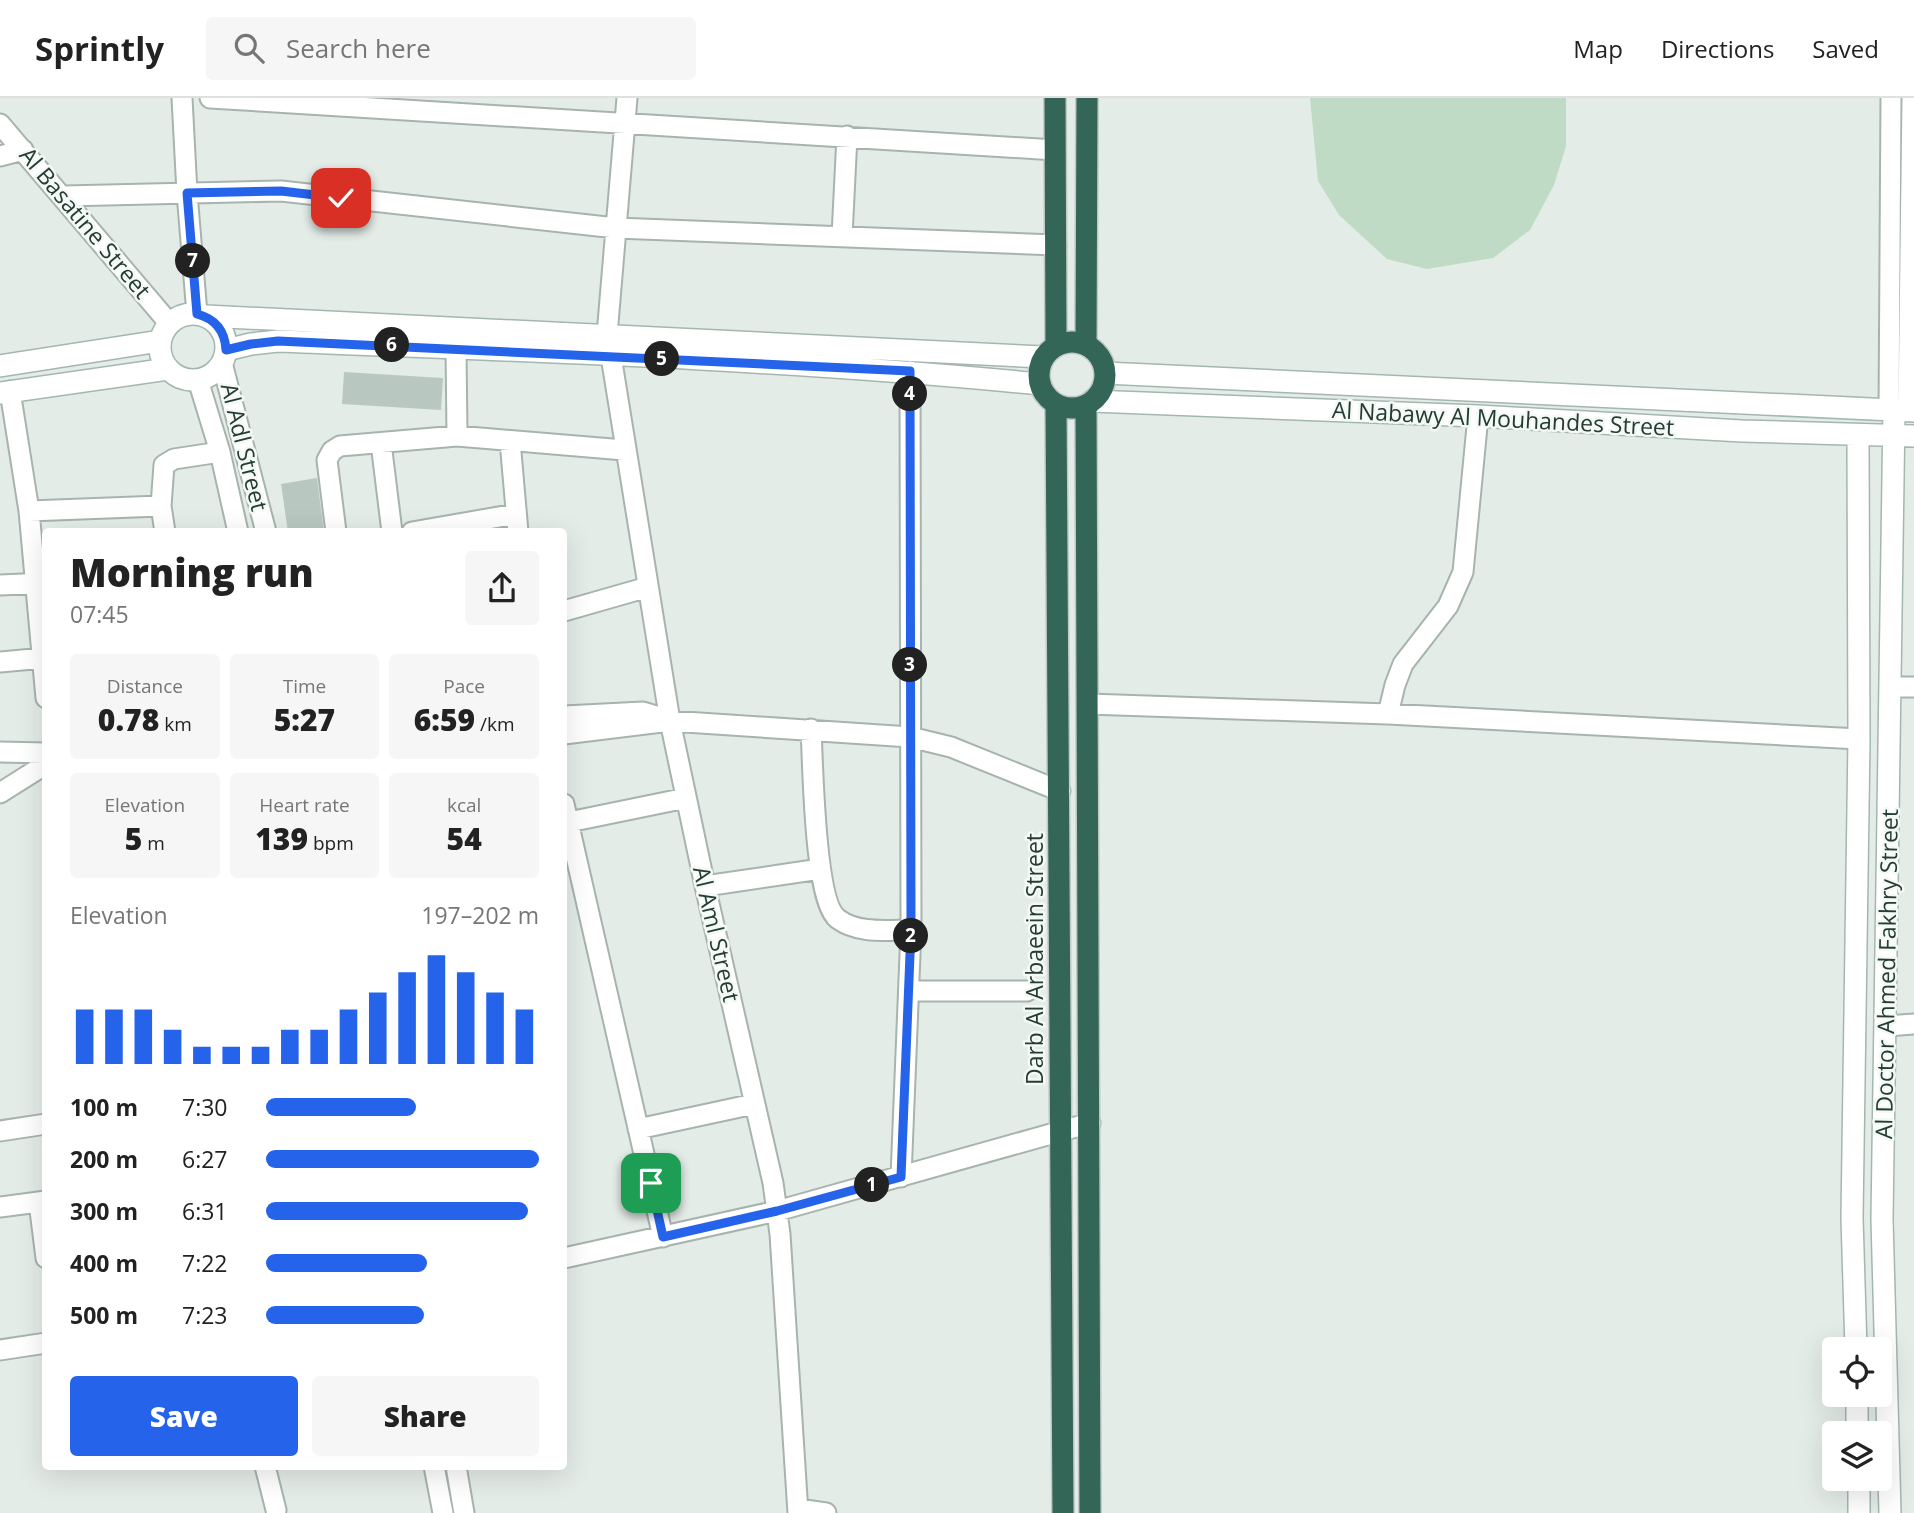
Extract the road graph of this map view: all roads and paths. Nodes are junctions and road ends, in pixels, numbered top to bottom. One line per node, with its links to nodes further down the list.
1 (182, 98): 15 (street)
2 (210, 98): 8 (street)
3 (627, 98): 9 (street)
4 (1055, 98): 13 (highway)
5 (1087, 98): 26 (highway)
6 (1891, 98): 16 (street)
7 (1912, 98): 17 (street)
8 (400, 103): 9 (street)
9 (625, 122): 11 (street); 19 (street)
10 (0, 124): 12 (street, Al Basatine Street)
11 (847, 136): 13 (street); 20 (street)
12 (23, 150): 14 (street); 18 (street, Al Basatine Street)
13 (1055, 150): 21 (highway)
14 (0, 156)
15 (187, 193): 18 (street); 19 (street); 23 (street)
16 (1891, 195): 17 (street); 22 (street)
17 (1911, 195): 22 (street)
18 (64, 197): 24 (street, Al Basatine Street)
19 (616, 228): 20 (street); 25 (street)
20 (842, 236): 21 (street)
21 (1056, 245): 28 (highway)
22 (1899, 297): 41 (street)
23 (202, 315): 24 (street); 25 (street); 29 (street)
24 (164, 332): 31 (street); 32 (street)
25 (607, 335): 28 (street)
26 (1086, 345): 28 (highway); 34 (highway)
27 (456, 348): 29 (street); 30 (street); 45 (street)
28 (1050, 351): 36 (highway)
29 (224, 356): 35 (street); 56 (street, Al Adl Street)
30 (611, 356): 33 (street); 49 (street, Al Aml Street)
31 (0, 366)
32 (168, 369): 35 (street); 37 (street)
33 (910, 371): 36 (street); 77 (street)
34 (1105, 373): 38 (highway); 40 (street, Al Nabawy Al Mouhandes Street)
35 (198, 380): 50 (street, Al Adl Street)
36 (1040, 384): 39 (highway)
37 (5, 392): 52 (street)
38 (1089, 403): 39 (highway); 42 (street, Al Nabawy Al Mouhandes Street); 71 (highway)
39 (1056, 405): 82 (highway, Darb Al Arbaeein Street)
40 (1743, 405): 41 (street, Al Nabawy Al Mouhandes Street); 43 (street)
41 (1901, 411): 46 (street, Al Doctor Ahmed Fakhry Street)
42 (1478, 416): 43 (street, Al Nabawy Al Mouhandes Street); 72 (street)
43 (1742, 431): 44 (street, Al Nabawy Al Mouhandes Street)
44 (1858, 435): 46 (street, Al Nabawy Al Mouhandes Street); 60 (street, Al Doctor Ahmed Fakhry Street)
45 (457, 436): 47 (street); 48 (street)
46 (1904, 436): 61 (street, Al Doctor Ahmed Fakhry Street)
47 (510, 441): 49 (street); 53 (street)
48 (381, 443): 57 (street); 58 (street)
49 (624, 450): 64 (street, Al Aml Street)
50 (219, 452): 51 (street); 55 (street, Al Adl Street)
51 (161, 506): 52 (street); 54 (street)
52 (29, 511): 62 (street)
53 (517, 523): 59 (street)
54 (164, 528)
55 (237, 528)
56 (265, 528)
57 (336, 528)
58 (392, 528)
59 (459, 528)
60 (1858, 532): 61 (street); 78 (street, Al Doctor Ahmed Fakhry Street)
61 (1891, 532): 69 (street, Al Doctor Ahmed Fakhry Street)
62 (41, 583): 63 (street); 65 (street)
63 (0, 585)
64 (648, 587): 66 (street); 74 (street, Al Aml Street)
65 (42, 608)
66 (567, 610)
67 (42, 658): 68 (street)
68 (0, 662)
69 (1891, 687): 70 (street); 88 (street, Al Doctor Ahmed Fakhry Street)
70 (1914, 687)
71 (1088, 704): 72 (street); 97 (highway)
72 (1388, 714): 78 (street)
73 (567, 716): 74 (street)
74 (670, 721): 75 (street); 76 (street); 84 (street, Al Aml Street)
75 (811, 729): 77 (street); 89 (street)
76 (567, 734)
77 (910, 737): 82 (street); 91 (street)
78 (1859, 739): 87 (street, Al Doctor Ahmed Fakhry Street)
79 (0, 752): 80 (street)
80 (42, 753)
81 (42, 767): 83 (street)
82 (1060, 791): 100 (highway, Darb Al Arbaeein Street)
83 (0, 793)
84 (686, 798): 85 (street); 90 (street, Al Aml Street)
85 (567, 817)
86 (567, 826): 99 (street)
87 (1857, 849): 88 (street); 106 (street, Al Doctor Ahmed Fakhry Street)
88 (1889, 850): 95 (street, Al Doctor Ahmed Fakhry Street)
89 (820, 869): 90 (street); 91 (street)
90 (705, 886): 96 (street, Al Aml Street)
91 (911, 930): 92 (street)
92 (909, 991): 93 (street); 102 (street)
93 (1027, 991)
94 (1914, 1024): 95 (street)
95 (1887, 1026): 107 (street, Al Doctor Ahmed Fakhry Street)
96 (754, 1104): 99 (street); 105 (street, Al Aml Street)
97 (1090, 1123): 100 (street); 113 (highway)
98 (42, 1126): 101 (street)
99 (638, 1129): 108 (street)
100 (1062, 1129): 102 (street); 114 (highway, Darb Al Arbaeein Street)
101 (0, 1131)
102 (901, 1177): 105 (street)
103 (42, 1201): 104 (street)
104 (0, 1207)
105 (777, 1211): 108 (street); 122 (street, Al Aml Street)
106 (1852, 1218): 107 (street); 110 (street, Al Doctor Ahmed Fakhry Street)
107 (1882, 1219): 129 (street, Al Doctor Ahmed Fakhry Street)
108 (663, 1237): 109 (street)
109 (567, 1257)
110 (1856, 1337)
111 (42, 1344): 112 (street)
112 (0, 1350)
113 (1089, 1420): 114 (highway); 116 (highway)
114 (1063, 1421): 115 (highway, Darb Al Arbaeein Street)
115 (1063, 1461): 116 (highway); 126 (highway, Darb Al Arbaeein Street)
116 (1090, 1461): 127 (highway)
117 (266, 1470): 121 (street)
118 (436, 1470): 123 (street)
119 (457, 1470): 124 (street)
120 (1858, 1491): 128 (street)
121 (276, 1510)
122 (798, 1511): 125 (street)
123 (443, 1513)
124 (464, 1513)
125 (826, 1513)
126 (1063, 1513)
127 (1090, 1513)
128 (1859, 1513)
129 (1890, 1513)

